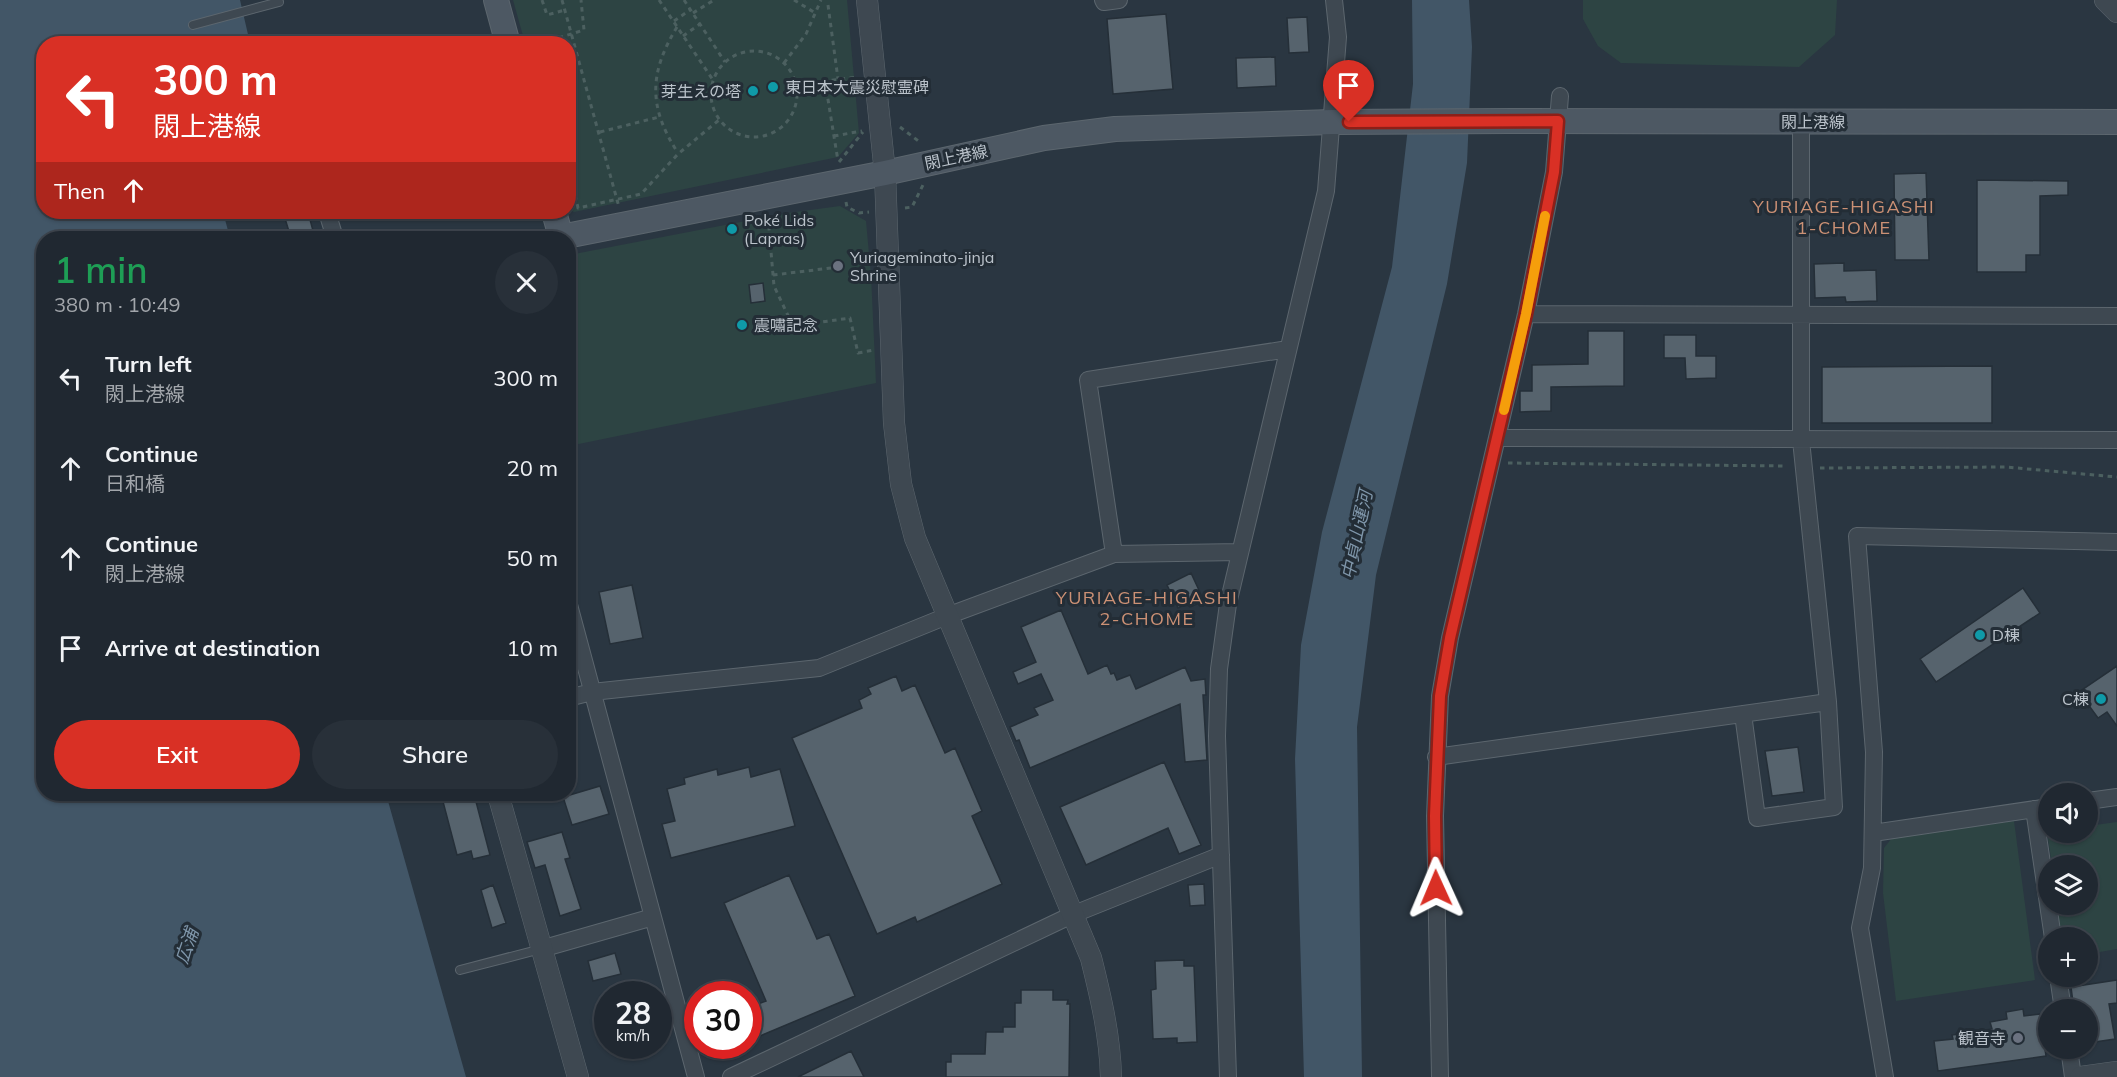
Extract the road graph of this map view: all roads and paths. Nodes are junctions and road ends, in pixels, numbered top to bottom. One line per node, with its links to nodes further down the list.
1 (496, 0): 26 (main road)
2 (542, 0): 17 (path)
3 (562, 0): 17 (path)
4 (581, 0): 25 (path)
5 (659, 0): 21 (path)
6 (684, 0): 18 (path)
7 (714, 0): 18 (path)
8 (794, 0): 20 (path)
9 (821, 0): 20 (path)
10 (867, 0): 49 (street)
11 (1103, 0): 12 (street)
12 (1119, 0)
13 (1334, 0): 41 (street)
14 (2106, 0): 19 (street)
15 (279, 2): 23 (lane)
16 (828, 5): 33 (path)
17 (564, 10): 25 (path)
18 (691, 12): 21 (path); 22 (path)
19 (2117, 12)
20 (817, 14): 31 (path)
21 (674, 21): 24 (path)
22 (700, 24): 28 (path); 30 (path)
23 (193, 25)
24 (677, 27): 28 (path); 38 (path)
25 (572, 34): 27 (path)
26 (506, 36)
27 (565, 36)
28 (683, 36): 34 (path)
29 (576, 49): 44 (path)
30 (725, 62): 31 (path); 34 (path)
31 (784, 63): 36 (path)
32 (859, 76): 33 (path)
33 (838, 79): 35 (path)
34 (713, 80): 39 (path)
35 (825, 81): 36 (path); 45 (path)
36 (796, 85): 39 (path)
37 (1560, 96): 40 (street)
38 (659, 117): 44 (path); 46 (path)
39 (719, 120): 46 (path)
40 (1558, 121): 41 (main road, 閖上港線); 43 (main road, 閖上港線); 61 (street)
41 (1332, 122): 49 (main road, 閖上港線); 65 (street)
42 (2117, 122): 43 (main road, 閖上港線)
43 (1802, 123): 62 (street)
44 (599, 132): 53 (path)
45 (834, 136): 47 (path); 47 (path)
46 (678, 154): 53 (path)
47 (839, 160): 48 (path)
48 (840, 167)
49 (885, 173): 58 (main road, 閖上港線); 76 (street)
50 (932, 182): 55 (path)
51 (846, 196): 56 (path)
52 (576, 198): 53 (path)
53 (617, 199): 54 (path)
54 (619, 207)
55 (901, 208)
56 (871, 212)
57 (768, 215): 60 (path)
58 (576, 234)
59 (831, 268): 60 (path)
60 (773, 275): 64 (path)
61 (1526, 314): 62 (street); 66 (street)
62 (1802, 314): 63 (street); 67 (street)
63 (2117, 316)
64 (878, 350)
65 (1288, 350): 74 (street); 75 (street)
66 (1497, 438): 67 (street); 69 (street)
67 (1801, 440): 68 (street); 80 (street)
68 (2117, 440)
69 (1491, 464): 70 (path); 82 (street)
70 (1794, 467)
71 (1815, 468): 72 (path)
72 (2117, 477)
73 (2117, 542): 87 (street)
74 (1240, 552): 75 (street); 89 (street)
75 (1114, 554): 76 (street)
76 (947, 616): 78 (street); 90 (street)
77 (576, 631): 78 (street)
78 (592, 692): 79 (street); 91 (street)
79 (576, 696)
80 (1828, 702): 81 (street); 81 (street)
81 (1743, 714): 82 (street)
82 (1436, 757): 102 (street)
83 (2117, 797): 84 (street)
84 (2098, 800)
85 (500, 801): 93 (street)
86 (2038, 809): 87 (street)
87 (1873, 832): 103 (street)
88 (2045, 843): 92 (street)
89 (1221, 855): 90 (street); 101 (street)
90 (1074, 914): 99 (street); 100 (street)
91 (653, 917): 93 (street); 98 (street)
92 (2052, 927)
93 (541, 949): 94 (lane); 97 (street)
94 (460, 970)
95 (2071, 1059): 104 (street)
96 (2117, 1072): 105 (street)
97 (578, 1077)
98 (696, 1077)
99 (731, 1077)
100 (1111, 1077)
101 (1228, 1077)
102 (1440, 1077)
103 (1885, 1077)
104 (2073, 1077)
105 (2081, 1077)

